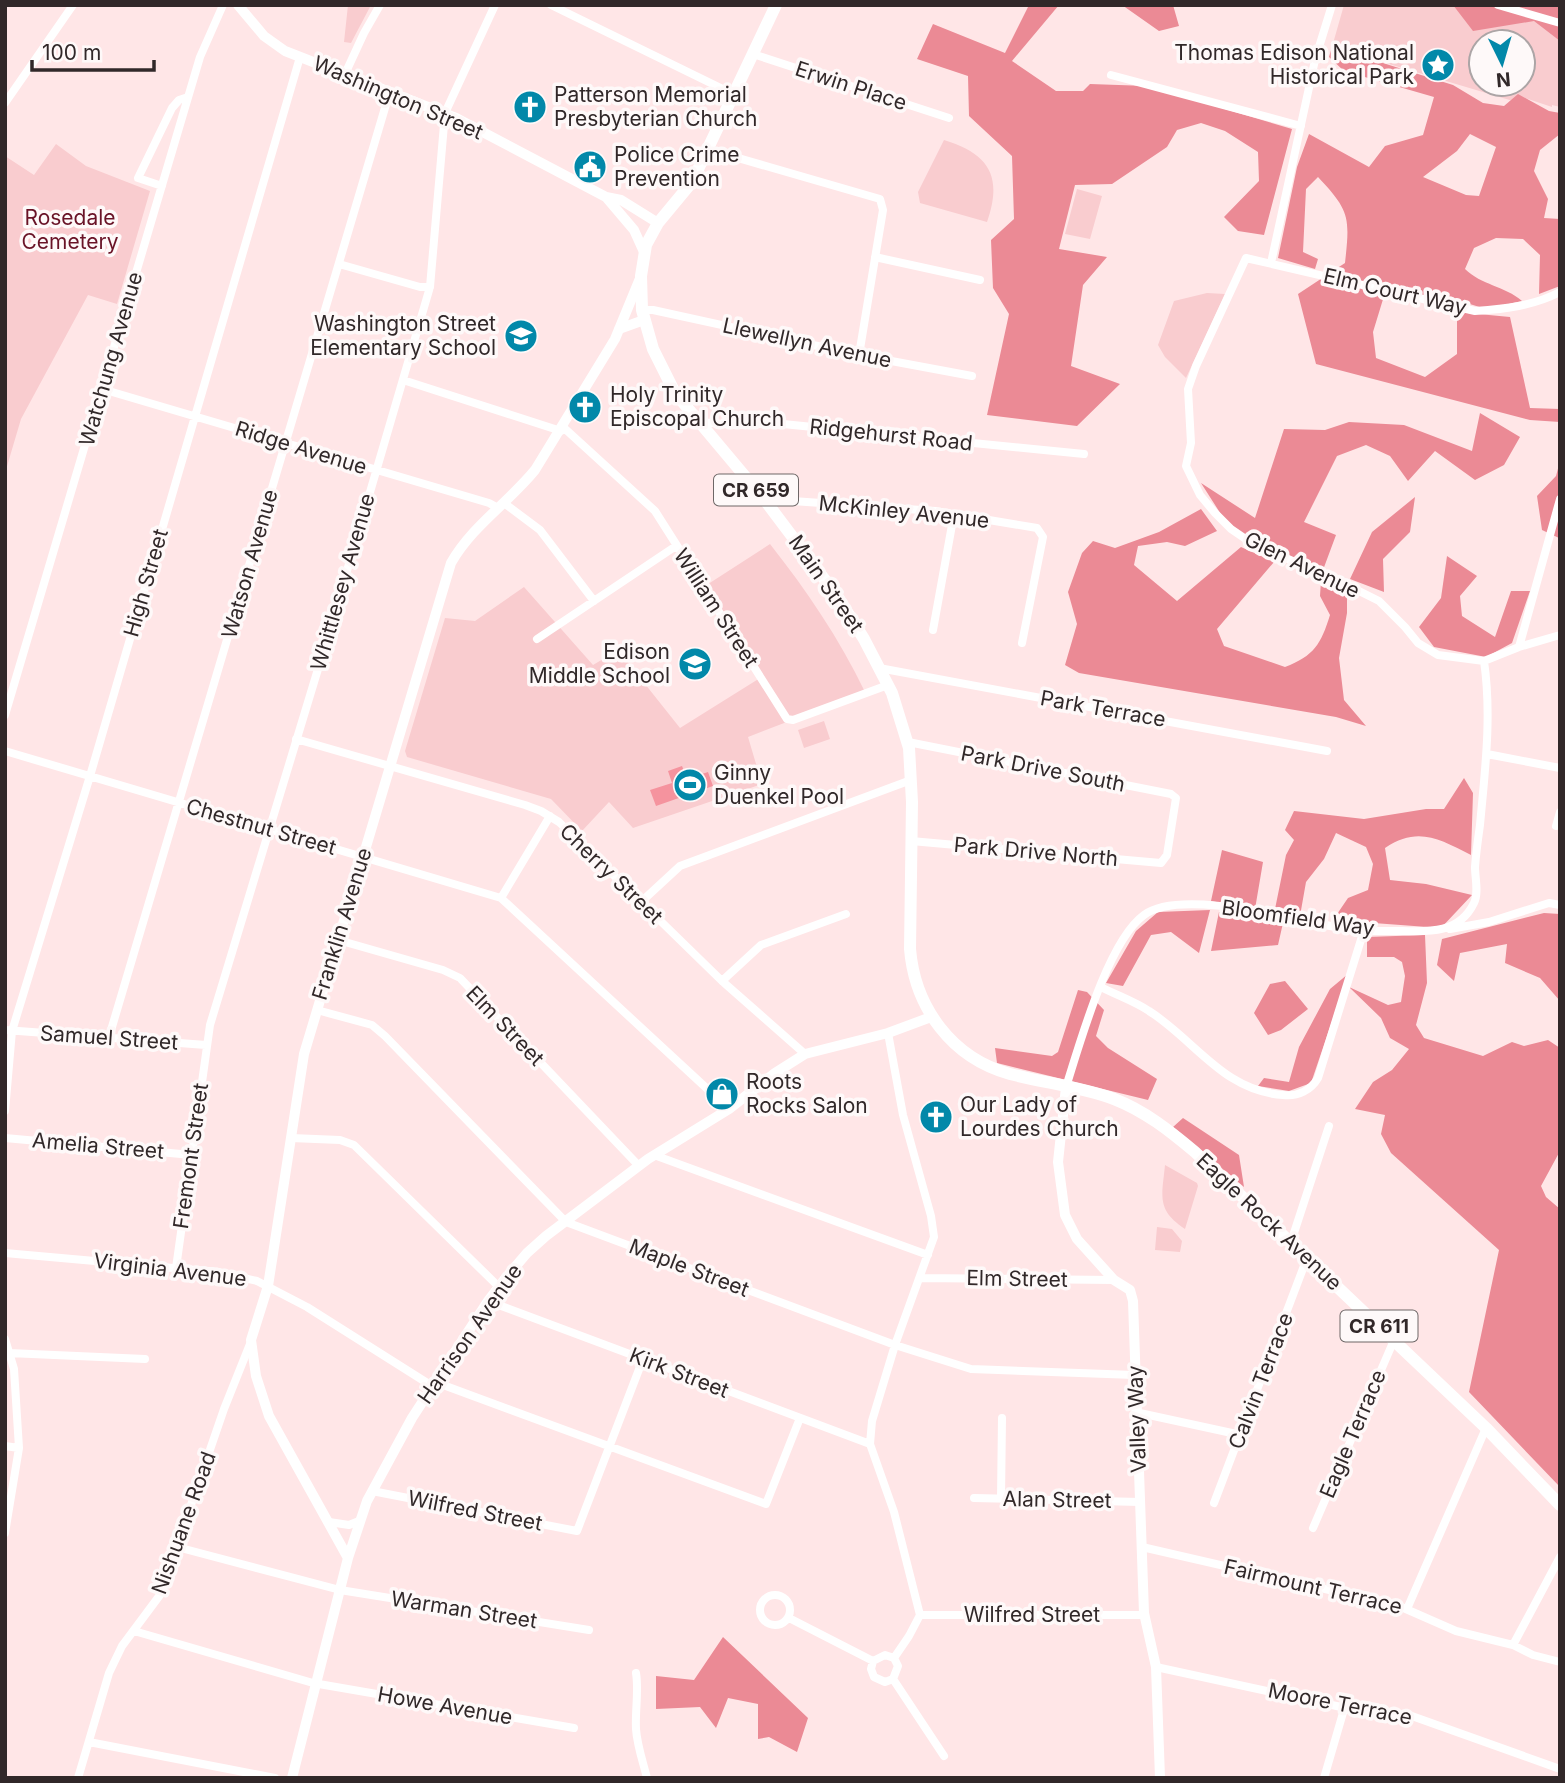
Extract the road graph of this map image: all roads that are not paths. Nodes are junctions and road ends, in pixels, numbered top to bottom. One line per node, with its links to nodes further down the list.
1 (73, 5): 18 (street)
2 (223, 5): 17 (street, Watchung Avenue)
3 (380, 5): 13 (street)
4 (495, 5): 19 (street, Whittlesey Avenue)
5 (551, 5): 16 (street)
6 (776, 5): 11 (main road, Main Street / CR 659)
7 (1332, 5): 21 (street)
8 (1498, 5): 10 (street)
9 (240, 6): 12 (street, Washington Street)
10 (1560, 23)
11 (753, 54): 16 (main road, Main Street / CR 659); 20 (street, Erwin Place)
12 (300, 58): 13 (street, Washington Street); 40 (street, High Street)
13 (345, 74): 15 (street, Washington Street)
14 (1111, 75): 21 (street)
15 (390, 92): 19 (street, Washington Street); 29 (street, Watson Avenue)
16 (733, 94): 22 (main road, Main Street / CR 659)
17 (188, 97): 23 (street, Watchung Avenue); 23 (street)
18 (5, 103)
19 (445, 113): 24 (street, Washington Street); 32 (street, Whittlesey Avenue)
20 (948, 118)
21 (1301, 125): 28 (street)
22 (707, 149): 25 (main road, Main Street / CR 659); 27 (street)
23 (162, 186): 39 (street, Watchung Avenue)
24 (606, 197): 25 (street, Washington Street); 26 (street, Washington Street)
25 (657, 223): 26 (main road, Main Street / CR 659)
26 (643, 252): 30 (main road, Main Street / CR 659)
27 (875, 257): 31 (street); 36 (street)
28 (1270, 263): 33 (street, Elm Court Way); 57 (street, Glen Avenue)
29 (340, 264): 32 (street); 43 (street, Watson Avenue)
30 (641, 276): 34 (main road, Main Street / CR 659); 35 (street, Franklin Avenue)
31 (980, 280)
32 (430, 287): 38 (street, Whittlesey Avenue)
33 (1560, 292)
34 (643, 315): 35 (street); 36 (street, Llewellyn Avenue); 41 (main road, Main Street / CR 659)
35 (619, 329): 42 (street, Franklin Avenue)
36 (859, 355): 37 (street, Llewellyn Avenue)
37 (972, 376)
38 (403, 380): 42 (street, William Street); 45 (street, Whittlesey Avenue)
39 (102, 389): 40 (street, Ridge Avenue); 60 (street, Watchung Avenue)
40 (194, 415): 43 (street, Ridge Avenue); 68 (street, High Street)
41 (697, 422): 44 (street, Ridgehurst Road); 46 (main road, Main Street / CR 659)
42 (562, 429): 48 (street, Franklin Avenue); 50 (street, William Street)
43 (286, 444): 45 (street, Ridge Avenue); 70 (street, Watson Avenue)
44 (1084, 454)
45 (375, 470): 48 (street, Ridge Avenue); 61 (street, Whittlesey Avenue)
46 (764, 499): 49 (street, McKinley Avenue); 58 (main road, Main Street / CR 659)
47 (1560, 499): 56 (street)
48 (501, 506): 51 (street, Ridge Avenue); 66 (street, Franklin Avenue)
49 (954, 514): 52 (street); 55 (street, McKinley Avenue)
50 (676, 545): 51 (street); 59 (street, William Street)
51 (594, 601): 54 (street)
52 (933, 629)
53 (1560, 635): 56 (street, Glen Avenue)
54 (537, 639)
55 (1021, 643)
56 (1519, 647): 57 (street, Glen Avenue)
57 (1484, 661): 65 (street)
58 (879, 668): 59 (main road, Main Street / CR 659); 64 (street, Park Terrace)
59 (888, 685): 62 (main road, Main Street / CR 659)
60 (5, 715)
61 (296, 739): 66 (street, Cherry Street); 74 (street, Whittlesey Avenue)
62 (908, 742): 69 (main road, Main Street / CR 659); 77 (street, Park Drive South)
63 (5, 751): 68 (street, Chestnut Street)
64 (1327, 751)
65 (1487, 754): 67 (street); 82 (street)
66 (389, 767): 72 (street, Cherry Street); 76 (street, Franklin Avenue)
67 (1560, 768)
68 (90, 776): 70 (street, Chestnut Street); 89 (street, High Street)
69 (911, 780): 75 (main road, Main Street / CR 659); 79 (street)
70 (179, 803): 74 (street, Chestnut Street); 91 (street, Watson Avenue)
71 (1560, 812): 73 (street)
72 (550, 816): 78 (street); 79 (street, Cherry Street)
73 (1556, 826)
74 (270, 830): 76 (street, Chestnut Street); 92 (street, Whittlesey Avenue)
75 (911, 841): 77 (street, Park Drive North); 88 (main road, Main Street / CR 659)
76 (362, 857): 78 (street, Chestnut Street); 84 (street, Franklin Avenue)
77 (1161, 863)
78 (501, 898): 95 (street, Chestnut Street)
79 (641, 902): 85 (street, Cherry Street)
80 (1560, 905): 82 (street, Bloomfield Way)
81 (846, 914): 85 (street)
82 (1447, 929): 83 (street, Bloomfield Way)
83 (1364, 930): 86 (street, Bloomfield Way); 86 (street)
84 (338, 940): 87 (street, Franklin Avenue); 102 (street, Elm Street)
85 (722, 981): 93 (street, Cherry Street)
86 (1101, 987): 94 (street, Bloomfield Way)
87 (317, 1010): 99 (street, Franklin Avenue); 103 (street, Maple Street)
88 (931, 1017): 90 (street); 94 (main road, Eagle Rock Avenue / CR 611)
89 (8, 1031): 91 (street, Samuel Street); 96 (street, High Street)
90 (888, 1033): 93 (street, Harrison Avenue); 106 (street)
91 (110, 1037): 92 (street, Samuel Street)
92 (206, 1045): 100 (street, Fremont Street)
93 (805, 1054): 95 (street, Harrison Avenue)
94 (1066, 1087): 104 (main road, Eagle Rock Avenue / CR 611); 110 (street, Valley Way)
95 (729, 1109): 101 (street, Harrison Avenue)
96 (5, 1111)
97 (1329, 1126): 104 (street)
98 (5, 1138): 100 (street, Amelia Street)
99 (291, 1138): 111 (street, Franklin Avenue); 112 (street)
100 (192, 1155): 108 (street, Fremont Street)
101 (654, 1155): 102 (street, Harrison Avenue); 106 (street)
102 (639, 1166): 103 (street, Harrison Avenue)
103 (566, 1222): 112 (street, Harrison Avenue); 117 (street, Maple Street)
104 (1291, 1242): 107 (main road, Eagle Rock Avenue / CR 611)
105 (5, 1253): 108 (street, Virginia Avenue)
106 (928, 1255): 109 (street)
107 (1307, 1258): 116 (main road, Eagle Rock Avenue / CR 611); 127 (street, Calvin Terrace)
108 (176, 1268): 111 (street, Virginia Avenue)
109 (920, 1278): 110 (street, Elm Street); 117 (street)
110 (1114, 1280): 121 (street, Valley Way)
111 (268, 1286): 115 (street, Franklin Avenue); 122 (street, Virginia Avenue)
112 (499, 1287): 113 (street, Harrison Avenue)
113 (488, 1301): 120 (street, Kirk Street); 122 (street, Harrison Avenue)
114 (5, 1339): 118 (street)
115 (251, 1340): 139 (street, Franklin Avenue); 142 (street, Nishuane Road)
116 (1394, 1340): 126 (main road, Eagle Rock Avenue / CR 611); 140 (street, Eagle Terrace)
117 (895, 1345): 121 (street, Maple Street); 128 (street)
118 (9, 1353): 119 (street); 131 (street)
119 (145, 1359)
120 (643, 1359): 124 (street, Kirk Street); 129 (street)
121 (1135, 1375): 123 (street, Valley Way)
122 (434, 1384): 129 (street, Virginia Avenue); 132 (street, Harrison Avenue)
123 (1135, 1412): 127 (street); 135 (street, Valley Way)
124 (800, 1418): 128 (street, Kirk Street); 129 (street, Virginia Avenue)
125 (1002, 1418): 134 (street)
126 (1486, 1428): 137 (main road, Eagle Rock Avenue / CR 611); 147 (street)
127 (1241, 1435): 136 (street, Calvin Terrace)
128 (870, 1444): 148 (street)
129 (609, 1446): 132 (street, Wilfred Street)
130 (5, 1447): 131 (street)
131 (19, 1448): 141 (street)
132 (372, 1491): 138 (street, Harrison Avenue)
133 (974, 1498): 134 (street, Alan Street)
134 (1001, 1499): 135 (street, Alan Street)
135 (1140, 1502): 143 (street, Valley Way)
136 (1214, 1503)
137 (1560, 1505)
138 (359, 1521): 139 (street); 145 (street, Harrison Avenue)
139 (329, 1522): 145 (street, Franklin Avenue)
140 (1313, 1528)
141 (5, 1533)
142 (177, 1547): 146 (street, Warman Street); 152 (street, Nishuane Road)
143 (1142, 1547): 147 (street, Fairmount Terrace); 149 (street, Valley Way)
144 (1560, 1557): 153 (street)
145 (348, 1558): 146 (street, Harrison Avenue)
146 (340, 1590): 151 (street, Warman Street); 160 (street, Harrison Avenue)
147 (1407, 1609): 153 (street, Fairmount Terrace)
148 (920, 1615): 149 (street, Wilfred Street); 154 (street)
149 (1145, 1615): 157 (street, Valley Way)
150 (789, 1618): 155 (street)
151 (589, 1630)
152 (134, 1631): 160 (street, Howe Avenue); 163 (street, Nishuane Road)
153 (1513, 1645): 156 (street, Fairmount Terrace)
154 (894, 1658): 155 (street); 159 (street)
155 (873, 1661): 159 (street)
156 (1560, 1662)
157 (1156, 1667): 161 (street, Moore Terrace); 170 (street, Valley Way)
158 (636, 1673): 169 (street)
159 (893, 1679): 164 (street)
160 (316, 1683): 162 (street, Howe Avenue); 168 (street, Harrison Avenue)
161 (1345, 1706): 165 (street, Moore Terrace); 171 (street)
162 (574, 1728)
163 (89, 1742): 166 (street, Nishuane Road); 167 (street)
164 (944, 1756)
165 (1560, 1769)
166 (78, 1778)
167 (275, 1778)
168 (292, 1778)
169 (647, 1778)
170 (1160, 1778)
171 (1324, 1778)

